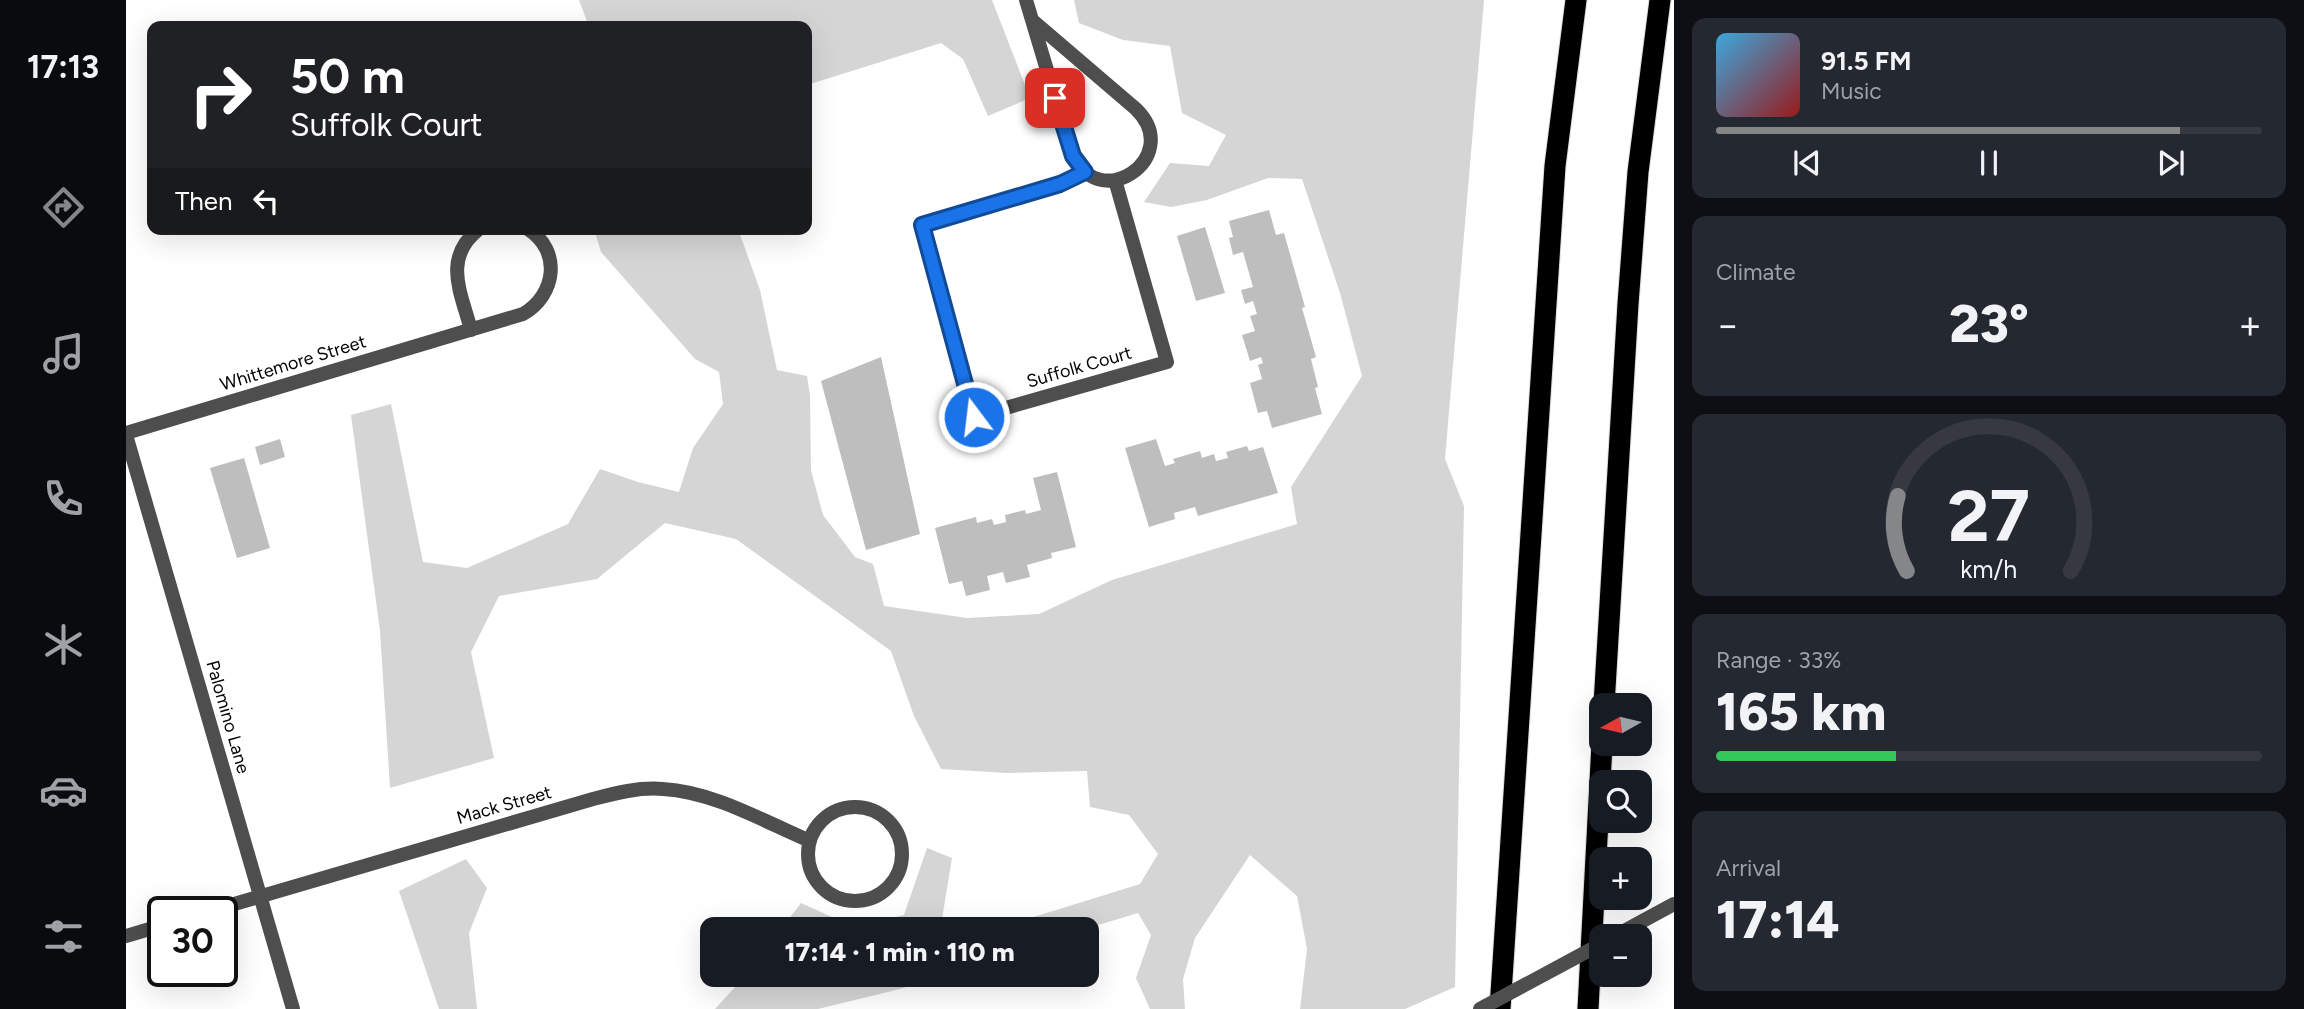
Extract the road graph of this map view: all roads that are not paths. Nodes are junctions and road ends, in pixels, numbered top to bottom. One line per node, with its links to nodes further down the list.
1 (1026, 0): 4 (street)
2 (1576, 0): 23 (highway)
3 (1660, 0): 11 (highway)
4 (1032, 20): 5 (street); 6 (street)
5 (1085, 172): 6 (street); 6 (street, Suffolk Court)
6 (1115, 180)
7 (473, 235): 9 (street)
8 (535, 235): 9 (street, Whittemore Street)
9 (471, 330): 10 (street, Whittemore Street)
10 (126, 434): 14 (street, Palomino Lane)
11 (1605, 693)
12 (1601, 756): 24 (highway)
13 (810, 841): 13 (street); 14 (street, Mack Street)
14 (260, 896): 15 (street, Mack Street); 21 (street, Palomino Lane)
15 (238, 903)
16 (1674, 904): 17 (street)
17 (1637, 924)
18 (147, 930): 19 (street)
19 (126, 936)
20 (1589, 950): 22 (street, bridge)
21 (293, 1009)
22 (1480, 1009)
23 (1500, 1009)
24 (1588, 1009)

